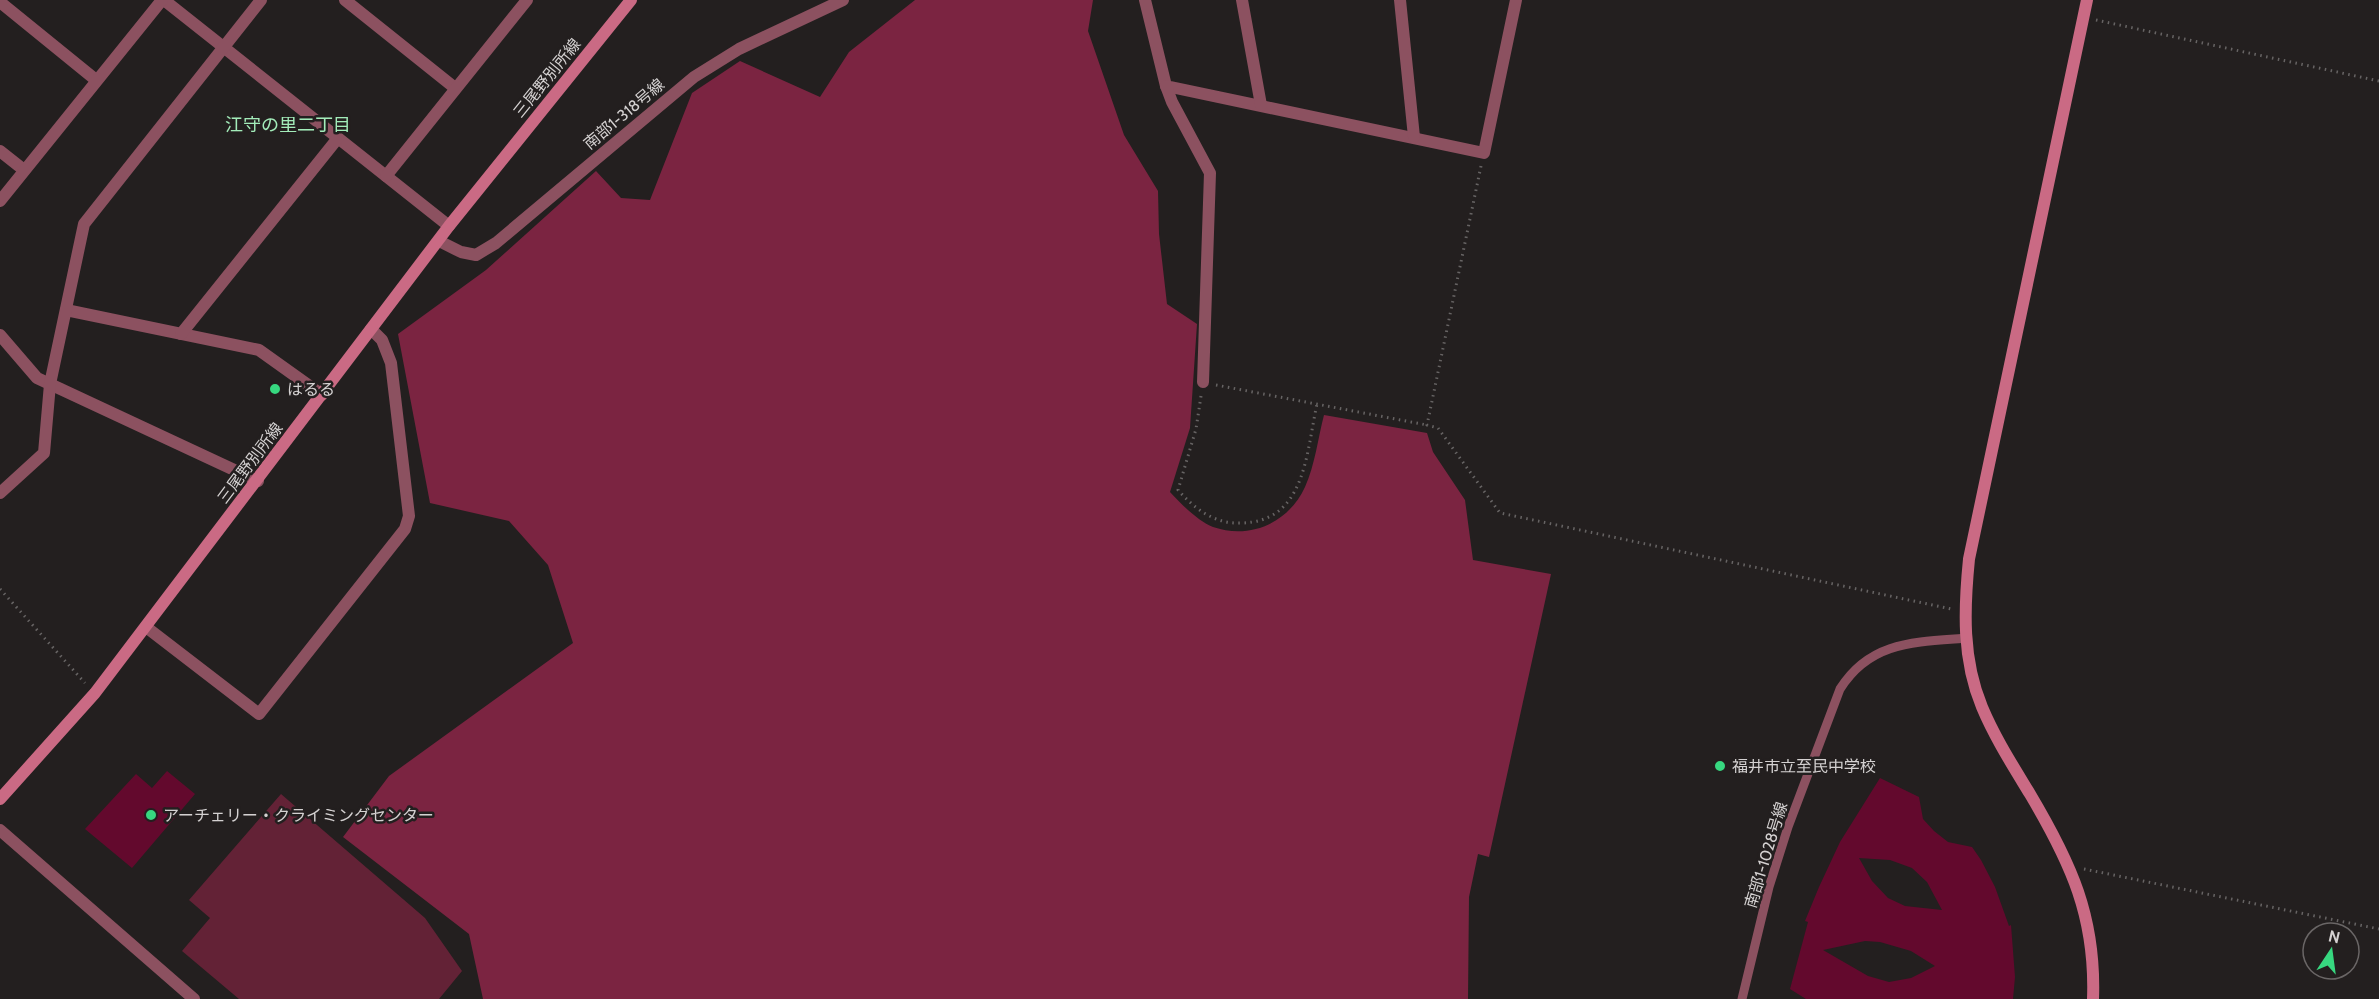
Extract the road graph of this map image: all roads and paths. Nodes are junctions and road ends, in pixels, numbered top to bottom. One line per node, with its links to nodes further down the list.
1 (163, 0): 14 (street); 15 (street)
2 (261, 0): 14 (street)
3 (345, 0): 18 (street)
4 (527, 0): 18 (street)
5 (631, 0): 27 (street, 三尾野別所線)
6 (843, 0): 28 (street, 南部1-318号線)
7 (1145, 0): 17 (street)
8 (1242, 0): 19 (street)
9 (1400, 0): 20 (street)
10 (1516, 0): 23 (street)
11 (2087, 0): 13 (street)
12 (0, 2): 15 (street)
13 (2083, 18): 16 (path); 41 (street)
14 (223, 46): 21 (street); 29 (street)
15 (96, 80): 24 (street)
16 (2379, 81)
17 (1166, 86): 19 (street); 33 (street)
18 (455, 88): 25 (street)
19 (1261, 105): 20 (street)
20 (1414, 137): 23 (street)
21 (338, 138): 25 (street); 31 (street)
22 (0, 151): 24 (street)
23 (1484, 153): 37 (path)
24 (24, 170): 26 (street)
25 (386, 176): 27 (street)
26 (0, 201)
27 (449, 226): 28 (street, 三尾野別所線)
28 (439, 241): 30 (street, 三尾野別所線)
29 (66, 310): 31 (street); 34 (street)
30 (371, 329): 35 (street, 三尾野別所線); 42 (street)
31 (181, 334): 35 (street)
32 (0, 335): 34 (street)
33 (1203, 382): 36 (path); 36 (path)
34 (50, 384): 38 (street); 39 (street)
35 (322, 395): 38 (street, 三尾野別所線)
36 (1317, 404): 37 (path)
37 (1427, 425): 41 (path)
38 (258, 481): 42 (street, 三尾野別所線)
39 (0, 493)
40 (0, 589): 44 (path)
41 (1965, 611): 43 (street)
42 (146, 627): 44 (street, 三尾野別所線)
43 (1967, 638): 47 (street); 50 (lane, 南部1-1028号線)
44 (95, 693): 45 (street, 三尾野別所線)
45 (0, 799)
46 (0, 830): 49 (street)
47 (2070, 867): 48 (path); 51 (street)
48 (2379, 929)
49 (195, 999)
50 (1742, 999)
51 (2093, 999)

